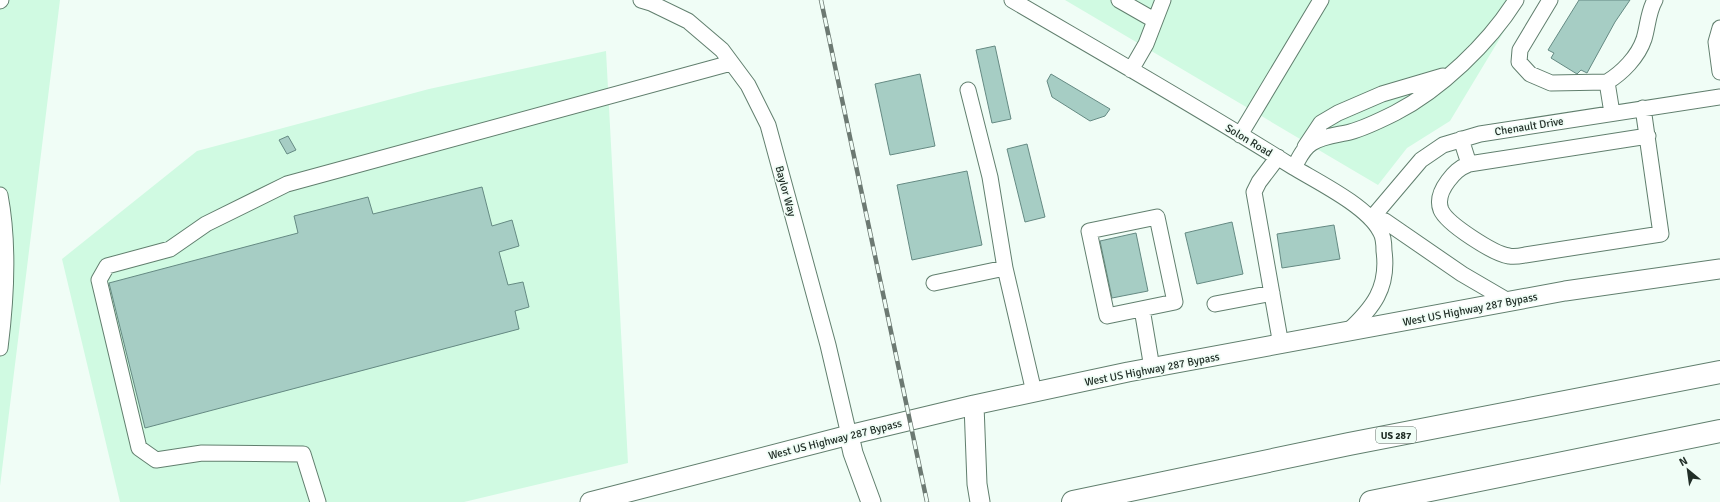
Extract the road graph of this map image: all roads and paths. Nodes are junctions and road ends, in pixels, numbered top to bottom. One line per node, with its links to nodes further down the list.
1 (641, 0): 11 (street, Baylor Way)
2 (1012, 0): 12 (street, Solon Road)
3 (1119, 0): 9 (street)
4 (1163, 0): 9 (street)
5 (1322, 0): 20 (street)
6 (1516, 0): 14 (street)
7 (1550, 0): 15 (street)
8 (1655, 0): 15 (street)
9 (1154, 20): 12 (street)
10 (1720, 28): 13 (street)
11 (732, 63): 46 (street, Baylor Way); 47 (street)
12 (1131, 70): 20 (street, Solon Road)
13 (1720, 72)
14 (1449, 74): 23 (street); 23 (street)
15 (1607, 82): 19 (street)
16 (968, 90): 30 (street)
17 (1720, 97): 18 (street, Chenault Drive)
18 (1643, 108): 19 (street, Chenault Drive); 21 (street)
19 (1612, 113): 22 (street, Chenault Drive)
20 (1240, 135): 24 (street, Solon Road)
21 (1648, 136): 25 (street); 25 (street)
22 (1461, 139): 25 (street); 28 (street, Chenault Drive)
23 (1303, 152): 26 (street)
24 (1278, 157): 26 (street, Solon Road); 34 (street)
25 (1469, 164)
26 (1294, 167): 28 (street, Solon Road)
27 (0, 195): 29 (street)
28 (1371, 219): 35 (street); 38 (street, Solon Road)
29 (2, 231): 33 (street)
30 (1005, 268): 32 (street); 43 (street)
31 (1720, 269): 35 (main road, West US Highway 287 Bypass)
32 (934, 283)
33 (2, 292): 40 (street)
34 (1272, 293): 36 (street); 39 (street)
35 (1510, 302): 38 (main road, West US Highway 287 Bypass)
36 (1215, 304)
37 (1142, 309): 37 (street); 41 (street)
38 (1347, 333): 39 (main road, West US Highway 287 Bypass)
39 (1282, 345): 41 (main road, West US Highway 287 Bypass)
40 (0, 348)
41 (1152, 368): 43 (main road, West US Highway 287 Bypass)
42 (1720, 372): 51 (highway, US 287)
43 (1034, 392): 44 (main road, West US Highway 287 Bypass)
44 (974, 405): 46 (main road, West US Highway 287 Bypass); 50 (main road)
45 (1720, 431): 52 (highway)
46 (849, 435): 48 (main road, West US Highway 287 Bypass); 49 (main road)
47 (318, 502)
48 (590, 502)
49 (871, 502)
50 (980, 502)
51 (1073, 502)
52 (1371, 502)

